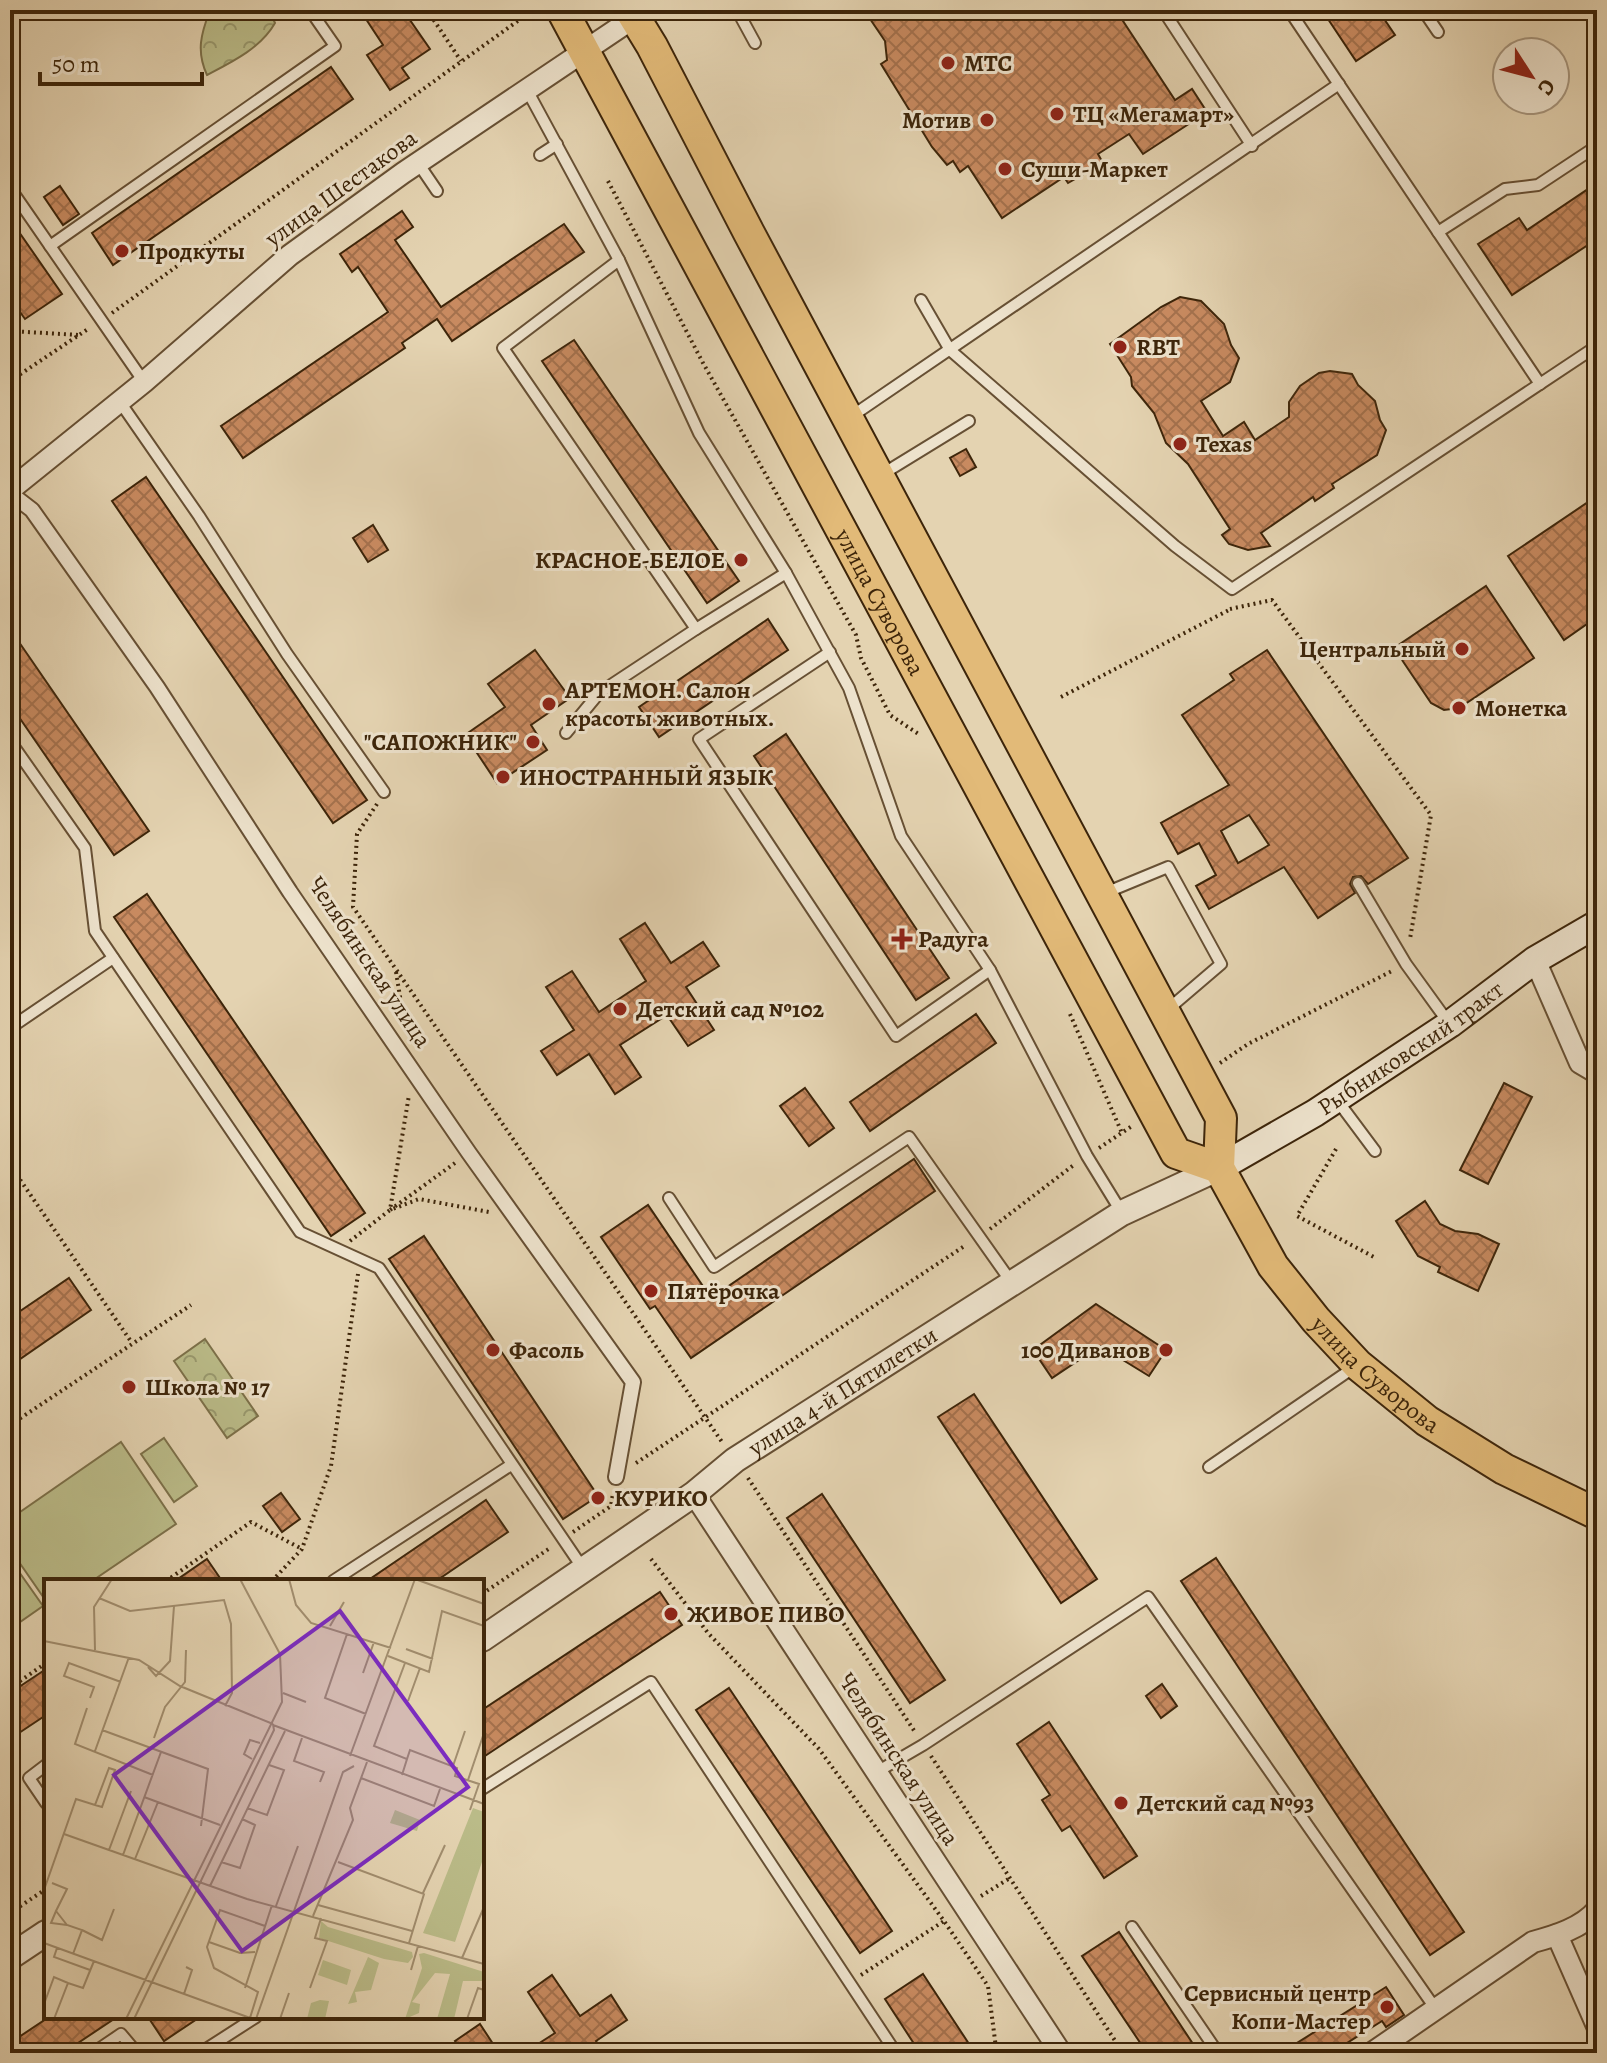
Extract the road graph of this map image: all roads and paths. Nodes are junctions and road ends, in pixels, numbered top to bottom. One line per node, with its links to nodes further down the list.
1 (310, 10): 27 (lane)
2 (427, 10): 15 (path)
3 (518, 10): 11 (path)
4 (533, 10): 11 (path)
5 (562, 10): 14 (main road, улица Суворова)
6 (737, 10): 13 (lane)
7 (1163, 10): 19 (lane)
8 (1289, 10): 16 (lane)
9 (1423, 10): 12 (lane)
10 (636, 13): 14 (street, улица Шестакова); 41 (main road)
11 (523, 17): 15 (path)
12 (1438, 32)
13 (755, 43)
14 (584, 52): 17 (street, улица Шестакова); 72 (main road, улица Суворова)
15 (461, 61): 30 (path)
16 (1339, 84): 19 (lane); 26 (lane)
17 (527, 90): 18 (lane); 22 (street, улица Шестакова)
18 (557, 144): 21 (lane); 28 (lane)
19 (1252, 146): 34 (lane)
20 (1597, 146): 26 (lane)
21 (540, 155)
22 (418, 163): 25 (lane); 38 (street, улица Шестакова)
23 (608, 181): 53 (path)
24 (10, 188): 27 (lane)
25 (437, 191)
26 (1438, 232): 39 (lane)
27 (50, 246): 30 (lane)
28 (619, 260): 45 (lane); 48 (lane)
29 (921, 300): 34 (lane)
30 (101, 320): 32 (path); 38 (lane)
31 (10, 331): 32 (path)
32 (79, 335): 36 (path)
33 (1597, 346): 39 (lane)
34 (950, 350): 41 (lane); 46 (lane)
35 (10, 362): 36 (path)
36 (19, 375): 37 (path)
37 (10, 381)
38 (144, 382): 40 (street, улица Шестакова)
39 (1540, 384): 46 (lane)
40 (120, 402): 44 (street, улица Шестакова); 54 (lane)
41 (848, 419): 43 (main road)
42 (969, 421): 43 (lane)
43 (880, 476): 56 (main road)
44 (10, 491): 68 (street, Челябинская улица)
45 (786, 573): 48 (lane); 49 (lane)
46 (1232, 589): 47 (path)
47 (1230, 609): 50 (path); 60 (path)
48 (696, 629): 51 (lane)
49 (830, 652): 62 (lane); 62 (lane)
50 (1061, 697)
51 (566, 733)
52 (10, 741): 58 (lane)
53 (926, 745)
54 (384, 792): 61 (path)
55 (1358, 883): 60 (lane)
56 (1101, 895): 64 (main road); 64 (lane)
57 (1597, 924): 59 (main road, Рыбниковский тракт)
58 (113, 958): 67 (lane); 85 (lane)
59 (1535, 960): 65 (main road, Рыбниковский тракт); 69 (street)
60 (1406, 964): 65 (lane); 70 (path)
61 (395, 970): 66 (path); 92 (path)
62 (990, 970): 77 (lane)
63 (1065, 1003): 73 (path)
64 (1164, 1012): 70 (main road)
65 (1450, 1024): 71 (main road, Рыбниковский тракт)
66 (405, 1027)
67 (10, 1028)
68 (413, 1070): 76 (street, Челябинская улица); 81 (path)
69 (1597, 1073)
70 (1199, 1078): 79 (main road)
71 (1336, 1099): 75 (lane); 79 (main road, Рыбниковский тракт)
72 (1154, 1112): 73 (path); 79 (main road, улица Суворова)
73 (1122, 1133): 77 (path)
74 (1336, 1149): 86 (path)
75 (1375, 1151)
76 (469, 1153): 81 (path); 83 (street, Челябинская улица)
77 (1087, 1156): 82 (lane); 84 (path)
78 (10, 1165): 90 (path)
79 (1219, 1168): 82 (street, улица 4-й Пятилетки); 91 (main road, улица Суворова)
80 (669, 1198): 84 (lane)
81 (390, 1210): 83 (path); 85 (path)
82 (1122, 1213): 88 (street, улица 4-й Пятилетки)
83 (515, 1217): 97 (street, Челябинская улица)
84 (979, 1237): 88 (lane); 92 (path)
85 (338, 1250): 87 (lane)
86 (1374, 1257)
87 (360, 1260): 95 (lane); 101 (path)
88 (1013, 1284): 94 (street, улица 4-й Пятилетки)
89 (191, 1305): 90 (path)
90 (132, 1343): 93 (path)
91 (1358, 1365): 96 (lane); 99 (main road, улица Суворова)
92 (704, 1417): 94 (path); 97 (path)
93 (10, 1425)
94 (735, 1460): 98 (street, улица 4-й Пятилетки); 111 (path)
95 (511, 1465): 100 (lane); 106 (lane)
96 (1209, 1467)
97 (616, 1477): 100 (path)
98 (694, 1494): 103 (street, улица 4-й Пятилетки); 113 (street, Челябинская улица)
99 (1597, 1514)
100 (563, 1539): 103 (lane); 107 (path)
101 (302, 1549): 104 (path); 105 (path)
102 (651, 1559): 121 (path)
103 (584, 1570): 108 (street, улица 4-й Пятилетки)
104 (169, 1579)
105 (274, 1579)
106 (336, 1579)
107 (484, 1593)
108 (484, 1638)
109 (44, 1664): 110 (path)
110 (10, 1688)
111 (923, 1745): 113 (lane); 116 (path); 127 (lane)
112 (44, 1767): 115 (lane)
113 (875, 1773): 118 (street, Челябинская улица)
114 (484, 1788): 126 (lane)
115 (44, 1800)
116 (1010, 1878): 118 (path); 136 (path)
117 (44, 1890): 120 (path)
118 (965, 1907): 121 (path); 135 (street, Челябинская улица)
119 (1597, 1910): 124 (street)
120 (10, 1913)
121 (944, 1921): 126 (path); 134 (path)
122 (1132, 1927): 137 (lane)
123 (44, 1934): 125 (street)
124 (1557, 1935): 127 (street); 129 (street)
125 (10, 1957)
126 (849, 1982): 133 (lane)
127 (1435, 2008): 138 (street)
128 (253, 2019): 132 (lane)
129 (1597, 2026)
130 (93, 2053): 131 (lane)
131 (137, 2053)
132 (200, 2053)
133 (896, 2053)
134 (999, 2053)
135 (1061, 2053)
136 (1123, 2053)
137 (1218, 2053)
138 (1372, 2053)

